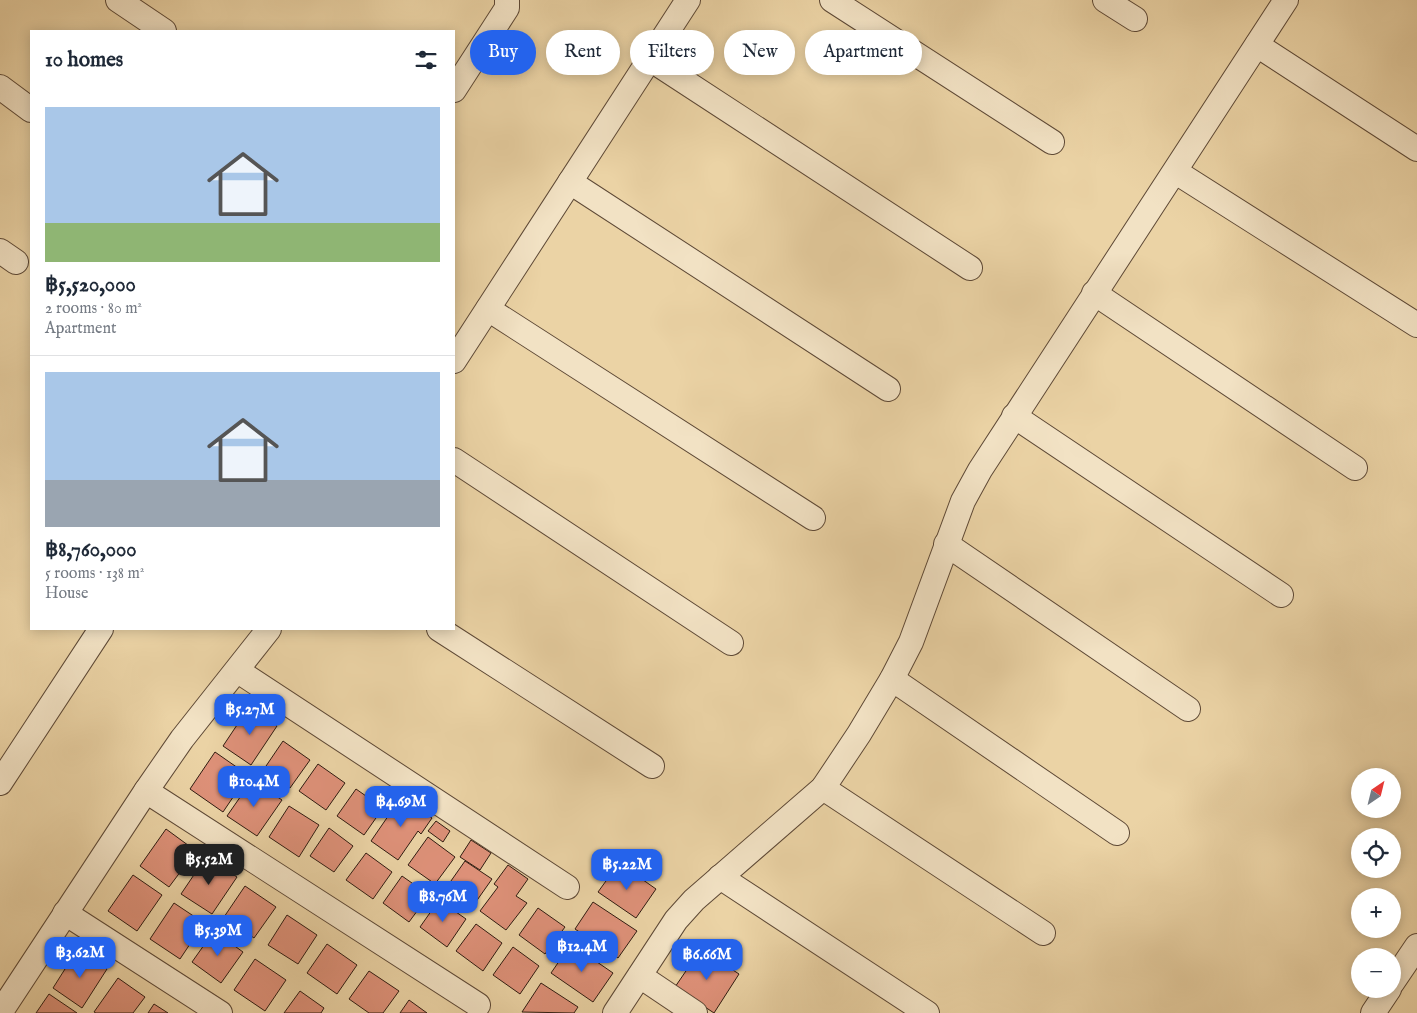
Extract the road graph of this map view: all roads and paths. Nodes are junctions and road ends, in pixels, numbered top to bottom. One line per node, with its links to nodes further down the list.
1 (118, 0): 8 (street)
2 (507, 0): 14 (street)
3 (688, 0): 9 (street)
4 (832, 0): 16 (street)
5 (1105, 0): 7 (street)
6 (1286, 0): 10 (street)
7 (1135, 19)
8 (163, 30)
9 (669, 30)
10 (1257, 44): 17 (street); 18 (street)
11 (640, 75): 19 (street)
12 (674, 75): 20 (street)
13 (0, 87): 15 (street)
14 (455, 88)
15 (30, 109)
16 (1052, 142)
17 (1417, 149)
18 (1176, 172): 21 (street); 23 (street)
19 (570, 182): 22 (street); 25 (street)
20 (970, 268)
21 (1094, 293): 26 (street); 28 (street)
22 (488, 309): 24 (street); 29 (street)
23 (1417, 326)
24 (455, 359)
25 (888, 389)
26 (1014, 416): 30 (street); 31 (street)
27 (455, 461): 35 (street)
28 (1356, 468)
29 (813, 518)
30 (946, 544): 37 (street); 38 (street)
31 (1281, 596)
32 (100, 630): 40 (street)
33 (268, 630): 36 (street)
34 (441, 630): 39 (street)
35 (731, 643)
36 (238, 671): 42 (street); 45 (street)
37 (892, 679): 41 (street); 43 (street)
38 (1188, 709)
39 (652, 766)
40 (0, 782)
41 (823, 788): 44 (street); 47 (street)
42 (146, 791): 46 (street); 52 (street)
43 (1117, 833)
44 (720, 877): 50 (street); 57 (street)
45 (567, 887)
46 (65, 913): 53 (street); 54 (street)
47 (1043, 933)
48 (1417, 946): 49 (street)
49 (1401, 970)
50 (640, 976): 55 (street); 56 (street)
51 (1383, 998): 58 (street)
52 (478, 1005)
53 (0, 1013)
54 (220, 1013)
55 (616, 1013)
56 (695, 1013)
57 (927, 1013)
58 (1373, 1013)

